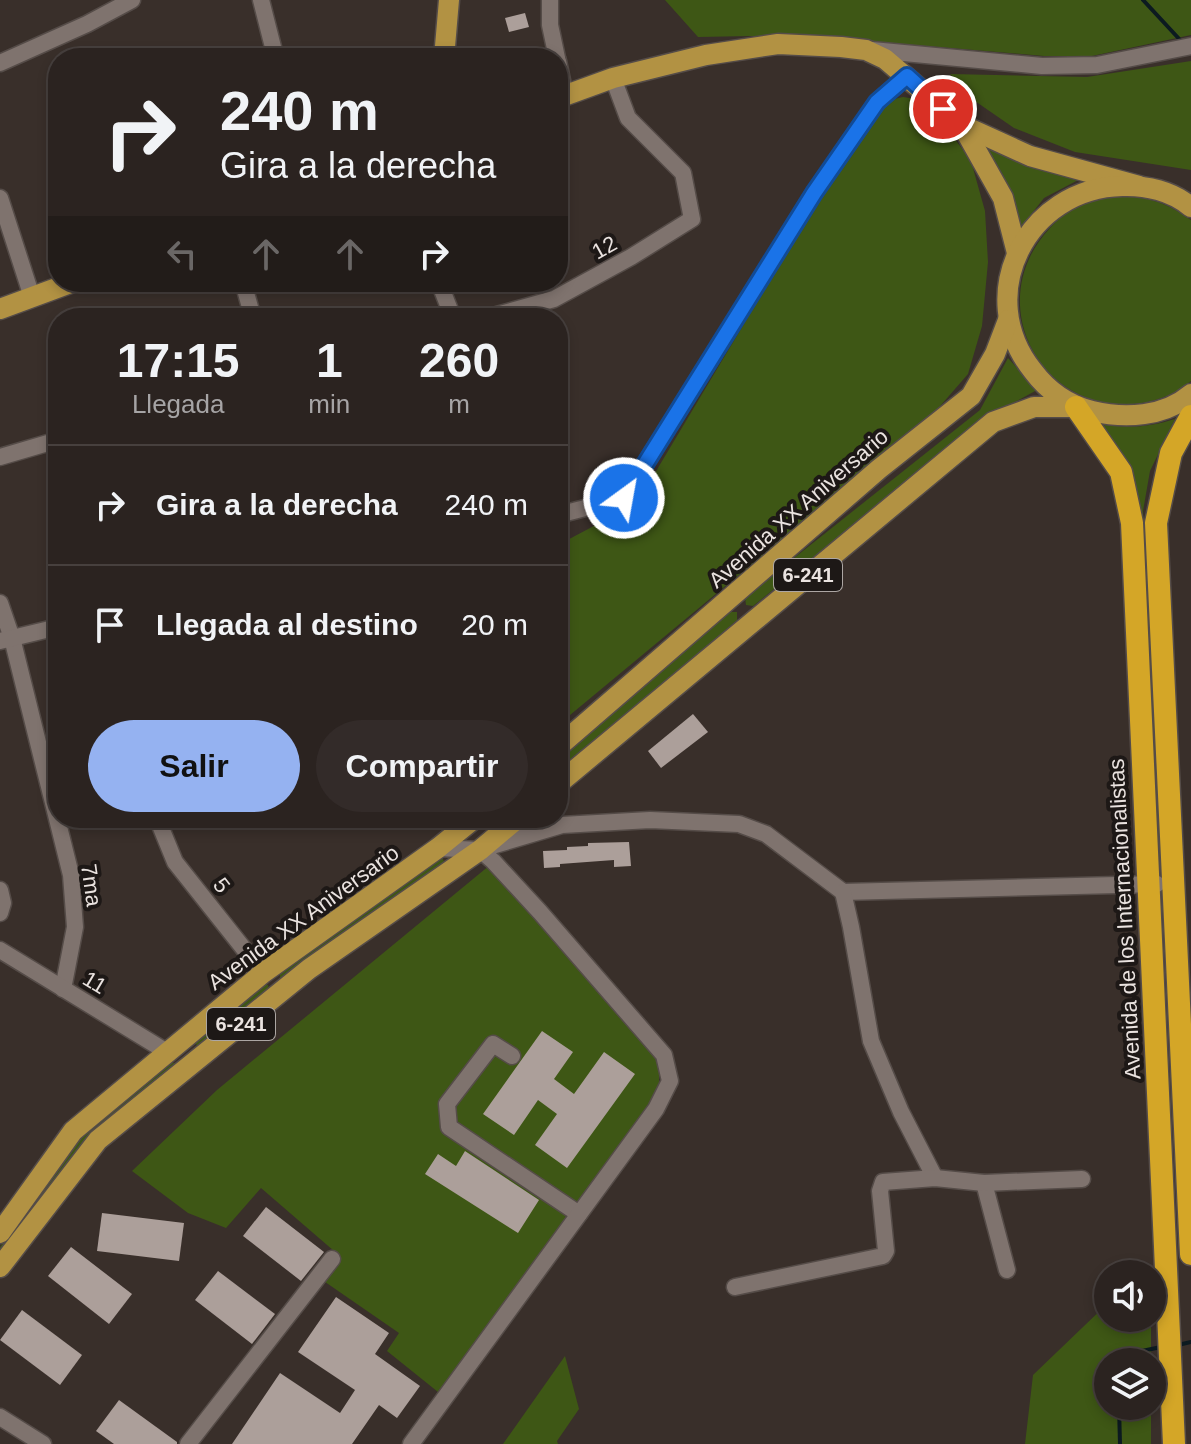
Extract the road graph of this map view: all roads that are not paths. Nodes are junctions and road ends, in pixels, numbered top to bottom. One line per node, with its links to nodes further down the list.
1 (132, 0): 10 (street)
2 (261, 0): 5 (street)
3 (449, 0): 6 (main road)
4 (550, 0): 7 (street)
5 (273, 47)
6 (445, 48)
7 (555, 48)
8 (1184, 48): 9 (street)
9 (866, 50): 11 (main road); 12 (main road)
10 (0, 63)
11 (907, 76): 14 (main road); 32 (street)
12 (613, 78): 13 (main road); 21 (street, 12)
13 (568, 94)
14 (962, 125): 15 (main road); 19 (main road)
15 (1148, 187): 16 (main road, 6-241); 18 (main road); 19 (main road, 6-241)
16 (1191, 190)
17 (0, 198): 23 (street)
18 (1191, 207)
19 (1017, 253): 26 (main road, 6-241)
20 (48, 291): 23 (main road)
21 (568, 291)
22 (567, 292): 24 (street, 12)
23 (32, 297): 25 (main road)
24 (522, 308)
25 (0, 309)
26 (1008, 320): 28 (main road, 6-241); 36 (main road, Avenida XX Aniversario / 6-241)
27 (1191, 394): 28 (main road, 6-241)
28 (1076, 407): 37 (main road, 6-241); 48 (highway, Avenida de los Internacionalistas)
29 (1191, 416): 47 (highway)
30 (48, 443): 31 (street)
31 (0, 457)
32 (568, 512)
33 (0, 603): 35 (street, 7ma)
34 (48, 630): 35 (street)
35 (6, 640): 38 (street, 7ma)
36 (568, 738)
37 (568, 776)
38 (48, 792)
39 (568, 825): 50 (street)
40 (58, 828): 55 (street, 7ma)
41 (161, 828): 53 (street, 5)
42 (463, 828): 45 (main road, Avenida XX Aniversario / 6-241)
43 (506, 828): 46 (main road, Avenida XX Aniversario / 6-241)
44 (552, 828): 46 (street)
45 (438, 848): 46 (street); 53 (main road, Avenida XX Aniversario / 6-241)
46 (480, 850): 62 (street); 66 (main road, Avenida XX Aniversario / 6-241)
47 (1173, 883): 48 (street); 54 (highway)
48 (1148, 885): 50 (street); 73 (highway, Avenida de los Internacionalistas)
49 (0, 890): 51 (street)
50 (843, 892): 59 (street)
51 (0, 913)
52 (0, 950): 55 (street, 11)
53 (263, 973): 56 (main road, Avenida XX Aniversario / 6-241)
54 (1184, 980): 58 (highway)
55 (63, 989): 56 (street, 11)
56 (167, 1052): 63 (main road, Avenida XX Aniversario / 6-241)
57 (512, 1056): 62 (street)
58 (1187, 1104): 64 (highway)
59 (935, 1178): 61 (street); 68 (street)
60 (1082, 1179): 61 (street)
61 (984, 1183): 67 (street)
62 (579, 1214): 72 (street)
63 (0, 1233)
64 (1191, 1254)
65 (332, 1259): 71 (street)
66 (0, 1267)
67 (1007, 1270)
68 (735, 1287)
69 (0, 1417): 70 (street)
70 (43, 1444)
71 (188, 1444)
72 (411, 1444)
73 (1174, 1444)

